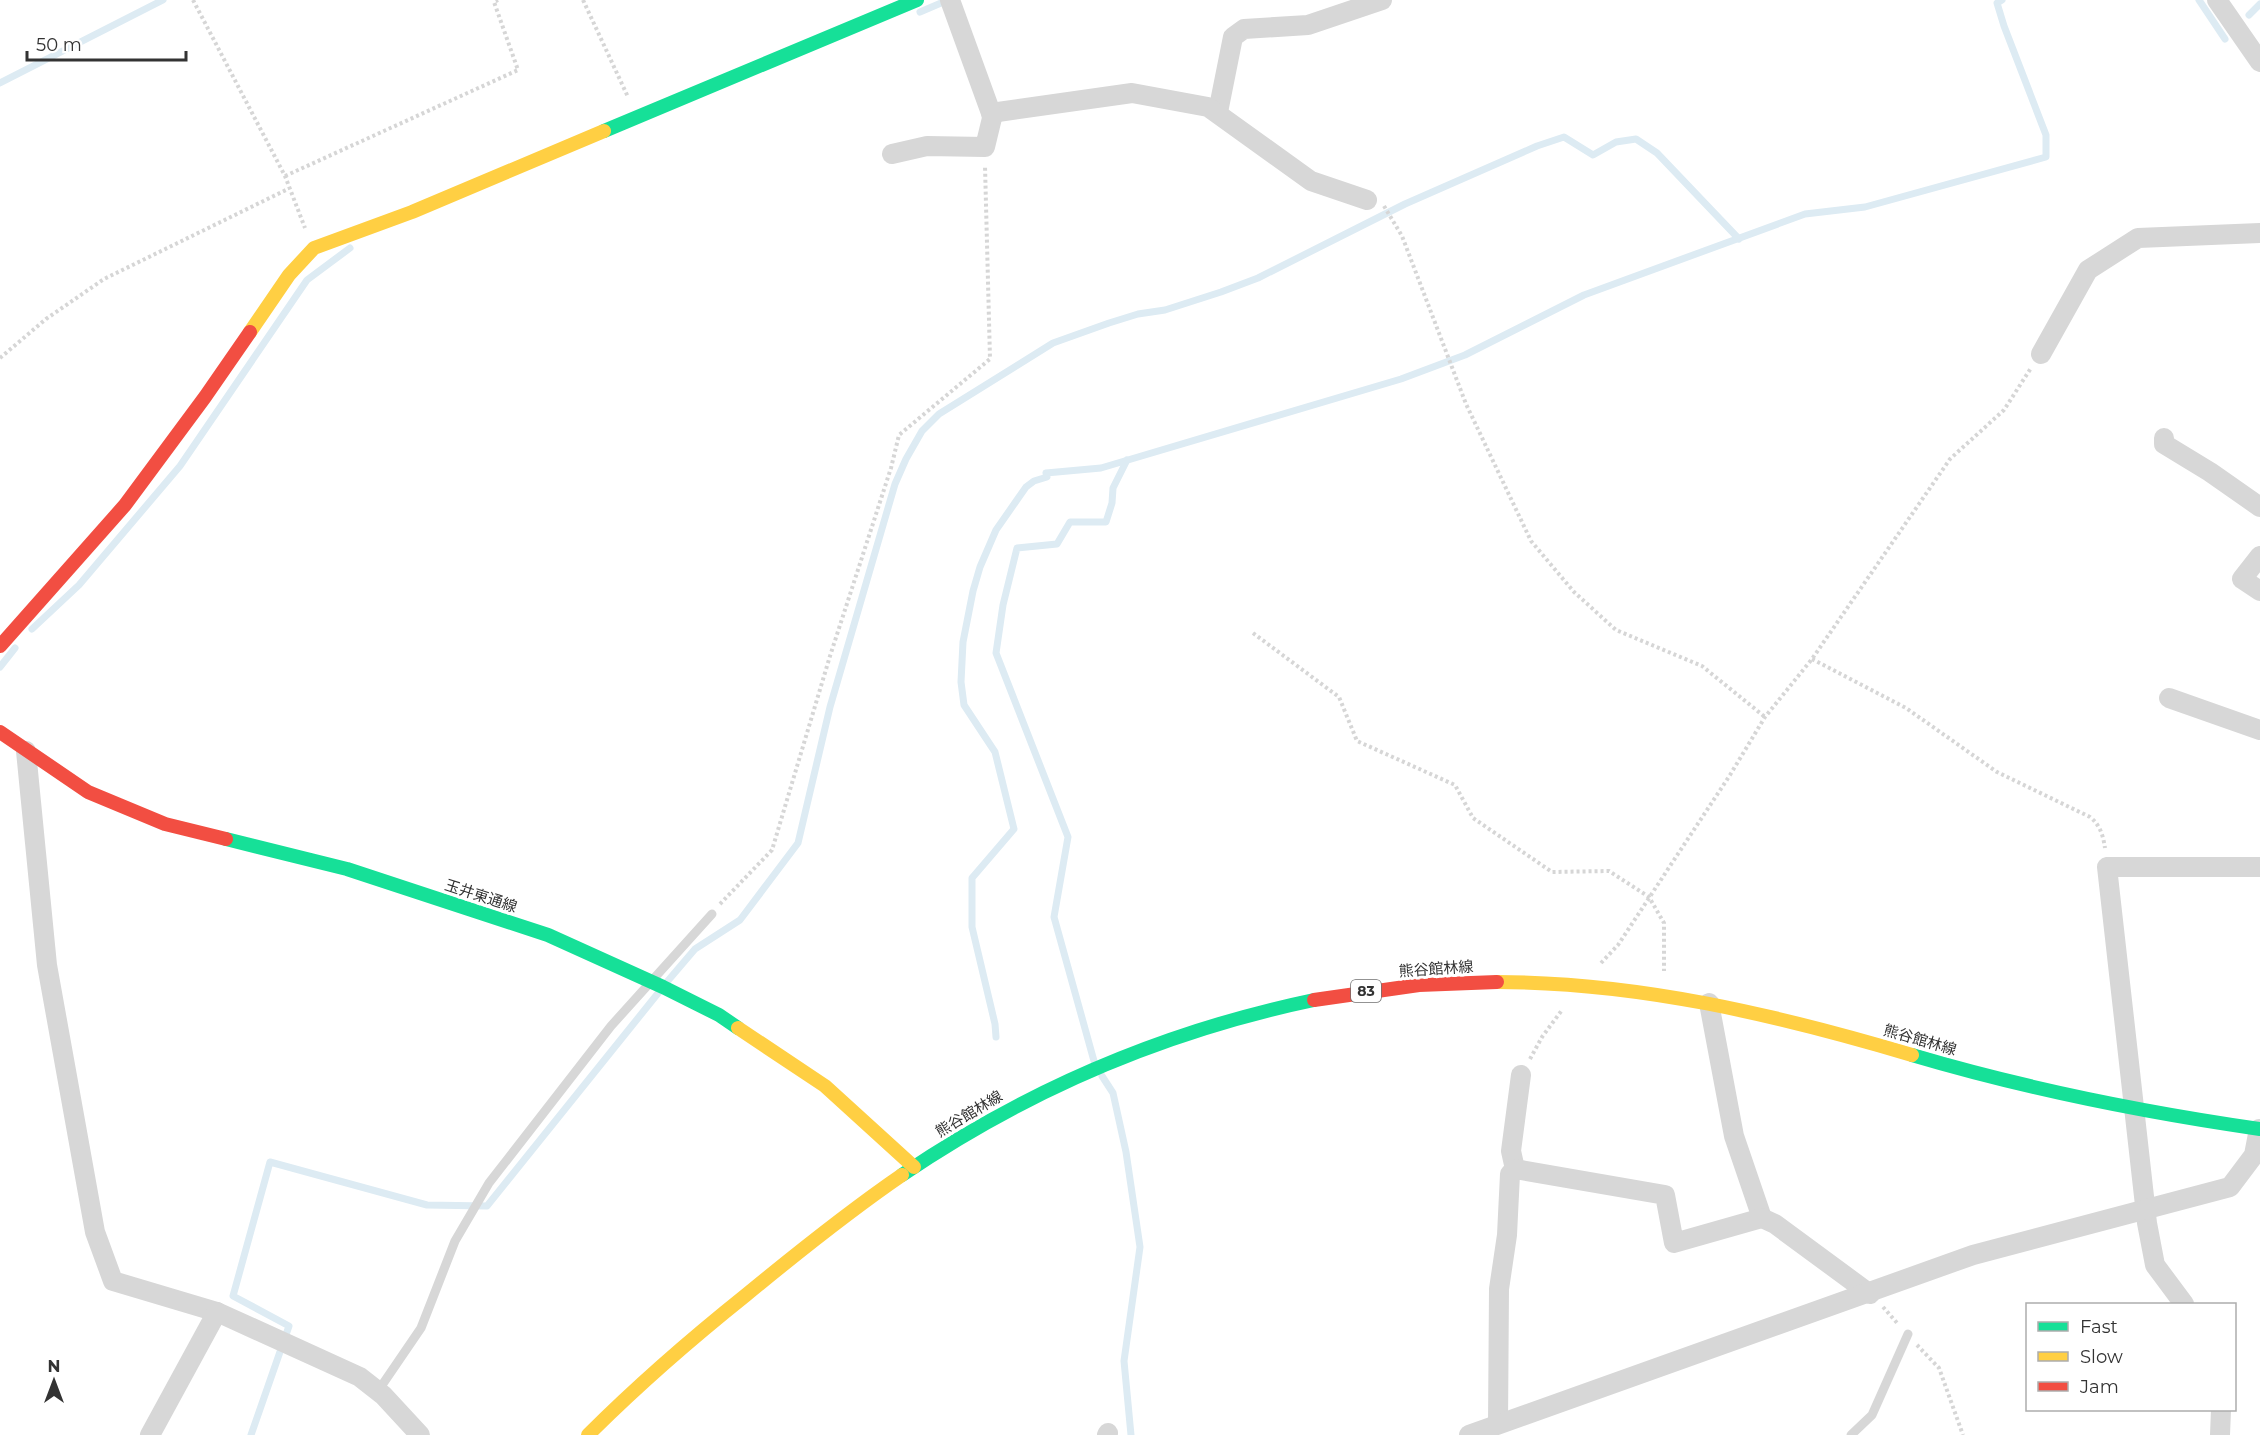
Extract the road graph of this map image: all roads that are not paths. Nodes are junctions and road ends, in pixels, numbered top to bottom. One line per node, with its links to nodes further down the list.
1 (917, 0): 16 (street)
2 (1382, 0): 6 (street)
3 (2217, 0): 5 (street)
4 (953, 6): 7 (street)
5 (2260, 62)
6 (1218, 112): 7 (street); 9 (street)
7 (990, 113): 8 (street)
8 (892, 154)
9 (1367, 200)
10 (2260, 233): 11 (street)
11 (2041, 354)
12 (2164, 438): 13 (street)
13 (2260, 507)
14 (2260, 556): 15 (street)
15 (2260, 591)
16 (0, 646)
17 (2169, 698): 18 (street)
18 (2260, 730)
19 (0, 732): 20 (street, 玉井東通線)
20 (26, 751): 23 (street, 玉井東通線); 34 (street)
21 (2260, 867): 26 (street)
22 (712, 914): 23 (lane)
23 (650, 982): 28 (street, 玉井東通線); 36 (lane)
24 (1709, 1003): 26 (street, 熊谷館林線 / 83); 28 (street, 熊谷館林線 / 83); 31 (street)
25 (1521, 1075): 29 (street)
26 (2136, 1111): 27 (street, 熊谷館林線 / 83); 30 (street)
27 (2260, 1129): 30 (street)
28 (914, 1167): 41 (street, 熊谷館林線 / 83)
29 (1515, 1169): 31 (street); 38 (street)
30 (2145, 1210): 32 (street); 33 (street)
31 (1762, 1218): 32 (street)
32 (1870, 1294): 38 (street)
33 (2183, 1303)
34 (217, 1312): 36 (street); 39 (street)
35 (1908, 1334): 43 (lane)
36 (378, 1391): 40 (street)
37 (2221, 1411): 44 (street)
38 (1498, 1424): 42 (street)
39 (150, 1435)
40 (420, 1435)
41 (588, 1435)
42 (1469, 1435)
43 (1851, 1435)
44 (2220, 1435)

